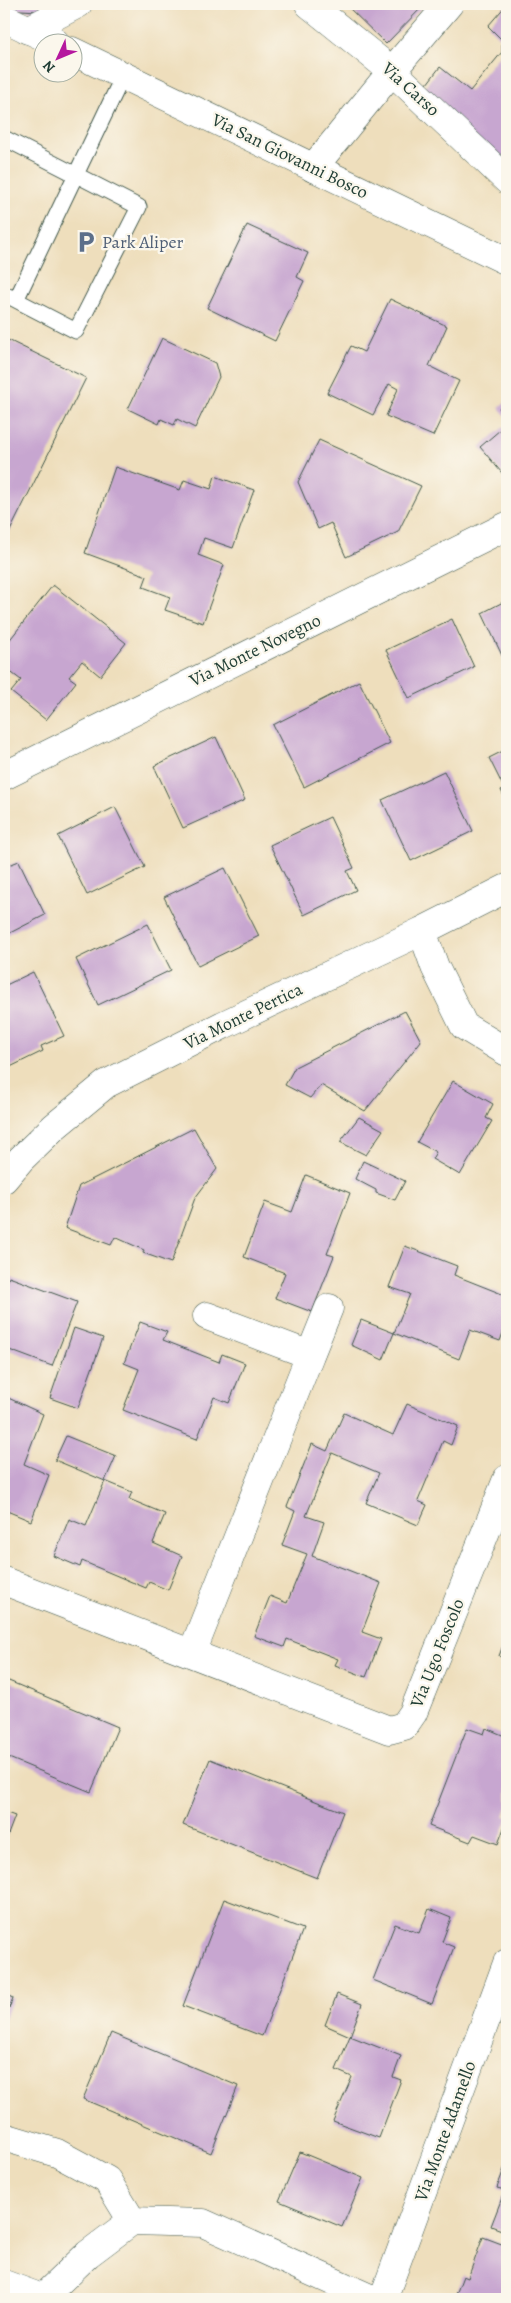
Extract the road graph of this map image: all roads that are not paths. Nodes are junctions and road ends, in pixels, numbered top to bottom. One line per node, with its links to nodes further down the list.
1 (78, 4): 5 (street)
2 (309, 4): 8 (street, Via Carso)
3 (449, 4): 8 (street)
4 (4, 18): 5 (street)
5 (28, 30): 6 (street)
6 (32, 32)
7 (82, 56): 9 (street, Via San Giovanni Bosco)
8 (392, 71): 11 (street); 13 (street, Via Carso)
9 (123, 76): 11 (street, Via San Giovanni Bosco); 12 (lane)
10 (4, 138): 12 (lane)
11 (313, 168): 14 (street, Via San Giovanni Bosco)
12 (76, 174): 15 (lane); 15 (lane)
13 (507, 180)
14 (507, 261)
15 (10, 297)
16 (507, 526): 17 (street, Via Monte Novegno)
17 (4, 776)
18 (507, 888): 19 (street, Via Monte Pertica)
19 (422, 931): 20 (street); 21 (street, Via Monte Pertica)
20 (507, 1052)
21 (4, 1179)
22 (329, 1308): 24 (street)
23 (207, 1316): 24 (street)
24 (310, 1355): 27 (street)
25 (507, 1479): 27 (street, Via Ugo Foscolo)
26 (4, 1581): 27 (street, Via Ugo Foscolo)
27 (192, 1653)
28 (507, 1963): 34 (street, Via Monte Adamello)
29 (4, 2137): 30 (street)
30 (132, 2221): 32 (street); 33 (street)
31 (4, 2284): 32 (street)
32 (47, 2294)
33 (372, 2299)
34 (383, 2299)

